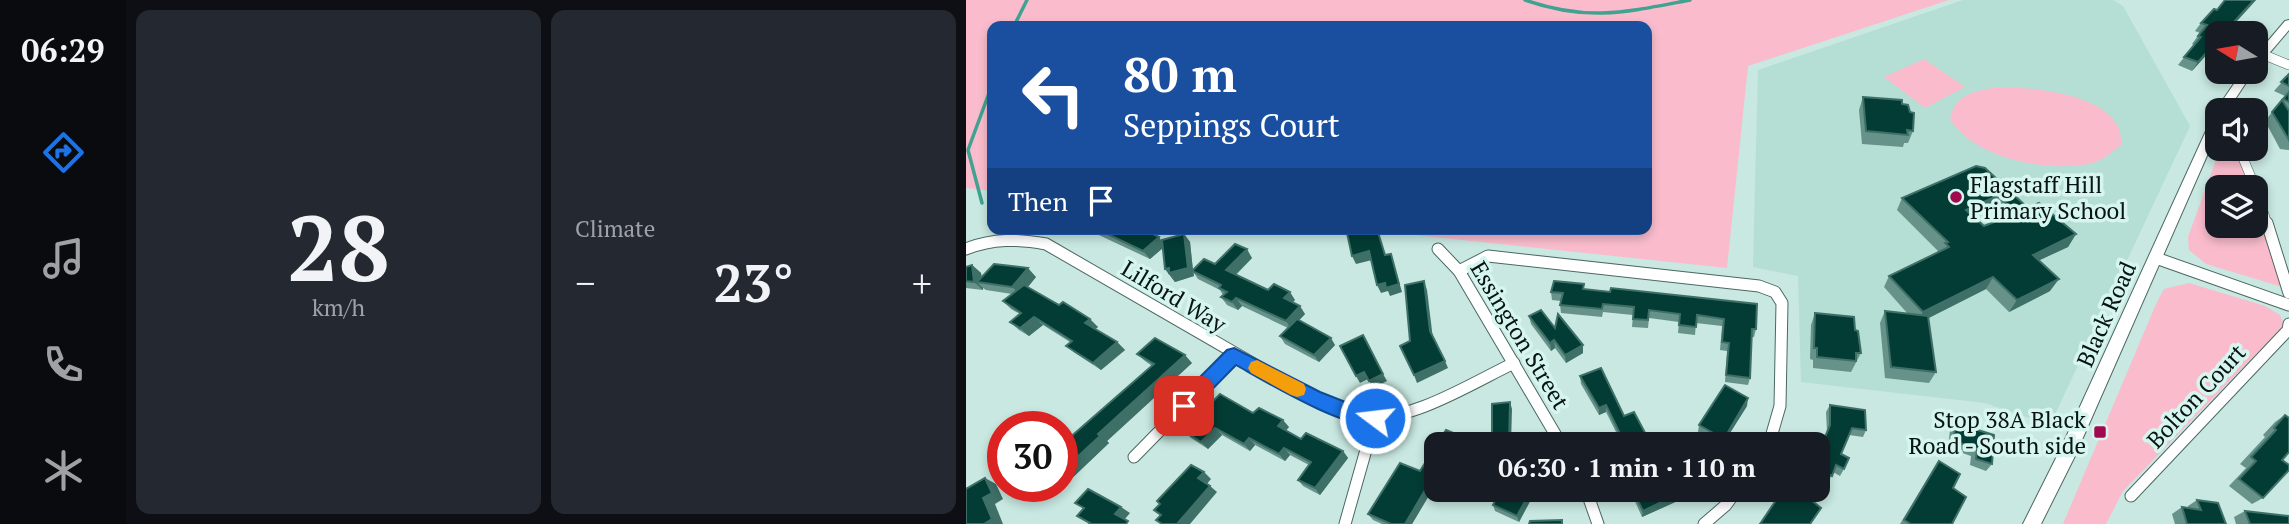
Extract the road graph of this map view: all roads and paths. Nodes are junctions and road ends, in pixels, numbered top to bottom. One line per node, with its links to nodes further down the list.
1 (2289, 23): 2 (main road)
2 (2268, 48)
3 (2268, 60): 4 (street)
4 (2289, 65)
5 (2205, 147): 9 (main road, Black Road)
6 (2268, 228): 11 (street)
7 (966, 248): 14 (street, Lilford Way)
8 (1438, 249): 10 (street, Essington Street)
9 (2156, 258): 12 (street); 26 (main road, Black Road)
10 (1459, 271): 15 (street, Essington Street); 18 (street)
11 (2289, 293)
12 (2289, 305)
13 (2289, 324): 20 (street, Bolton Court)
14 (1234, 355): 16 (street, Lilford Way); 19 (street)
15 (1514, 363): 16 (street, Lilford Way); 17 (street, Essington Street)
16 (1375, 418): 23 (street)
17 (1554, 432)
18 (1772, 432)
19 (1134, 457)
20 (2131, 496)
21 (1590, 502): 24 (street)
22 (1728, 502): 25 (street)
23 (1345, 524)
24 (1598, 524)
25 (1704, 524)
26 (2032, 524)

